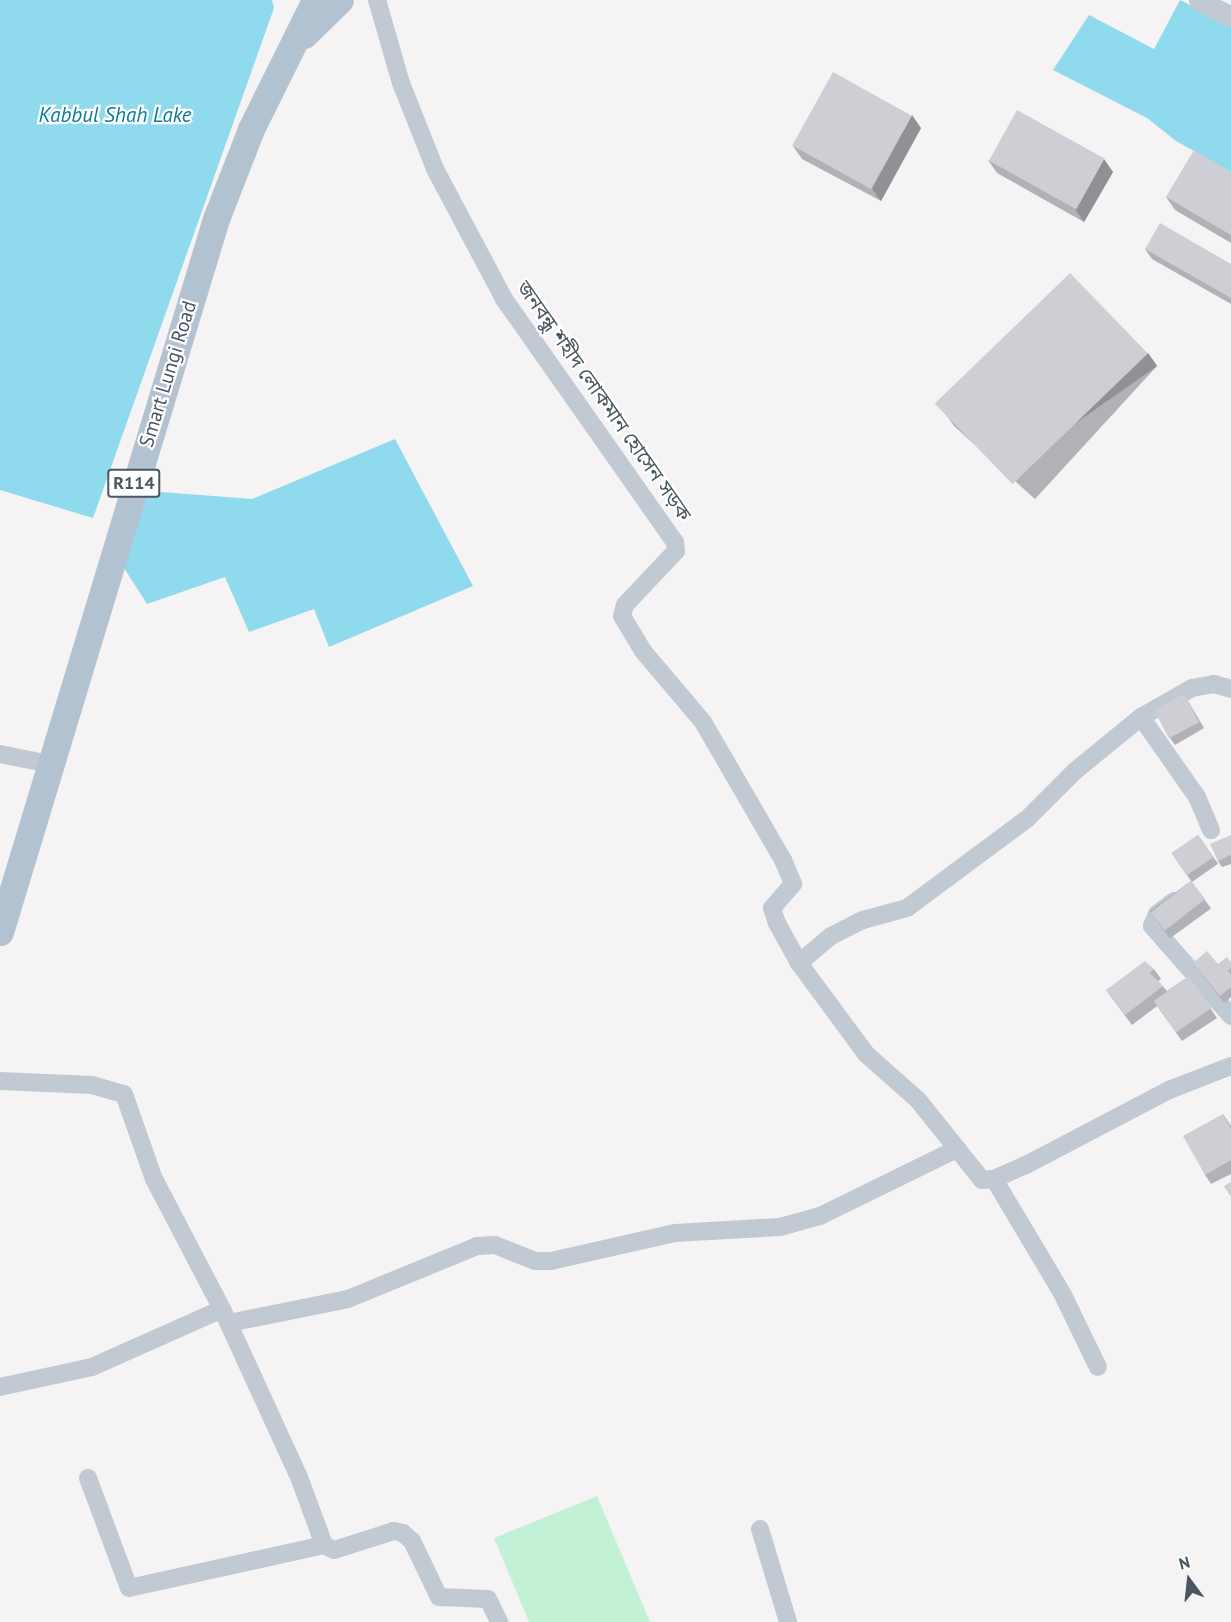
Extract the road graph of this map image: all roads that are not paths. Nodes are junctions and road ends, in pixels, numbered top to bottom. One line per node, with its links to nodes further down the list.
1 (315, 0): 6 (main road, Smart Lungi Road / R114)
2 (340, 0): 6 (main road, R114)
3 (377, 0): 14 (street, জনবন্ধু শহীদ লোকমান হোসেন সড়ক)
4 (1199, 0): 5 (street)
5 (1231, 17)
6 (294, 44): 10 (main road, Smart Lungi Road / R114)
7 (1231, 689): 8 (street)
8 (1142, 717): 11 (street); 14 (street)
9 (0, 754): 10 (street)
10 (50, 764): 13 (main road, Smart Lungi Road / R114)
11 (1211, 830)
12 (1189, 889): 15 (street)
13 (0, 932)
14 (799, 963): 20 (street, জনবন্ধু শহীদ লোকমান হোসেন সড়ক)
15 (1231, 1016)
16 (1231, 1066): 21 (street)
17 (0, 1071): 19 (street)
18 (0, 1081): 19 (street)
19 (25, 1081): 22 (street)
20 (957, 1149): 21 (street, জনবন্ধু শহীদ লোকমান হোসেন সড়ক); 22 (street)
21 (994, 1179): 23 (street)
22 (226, 1316): 24 (street); 27 (street)
23 (1098, 1367)
24 (0, 1387)
25 (88, 1478): 27 (street)
26 (760, 1529): 29 (street)
27 (324, 1545): 28 (street)
28 (499, 1622)
29 (788, 1622)

